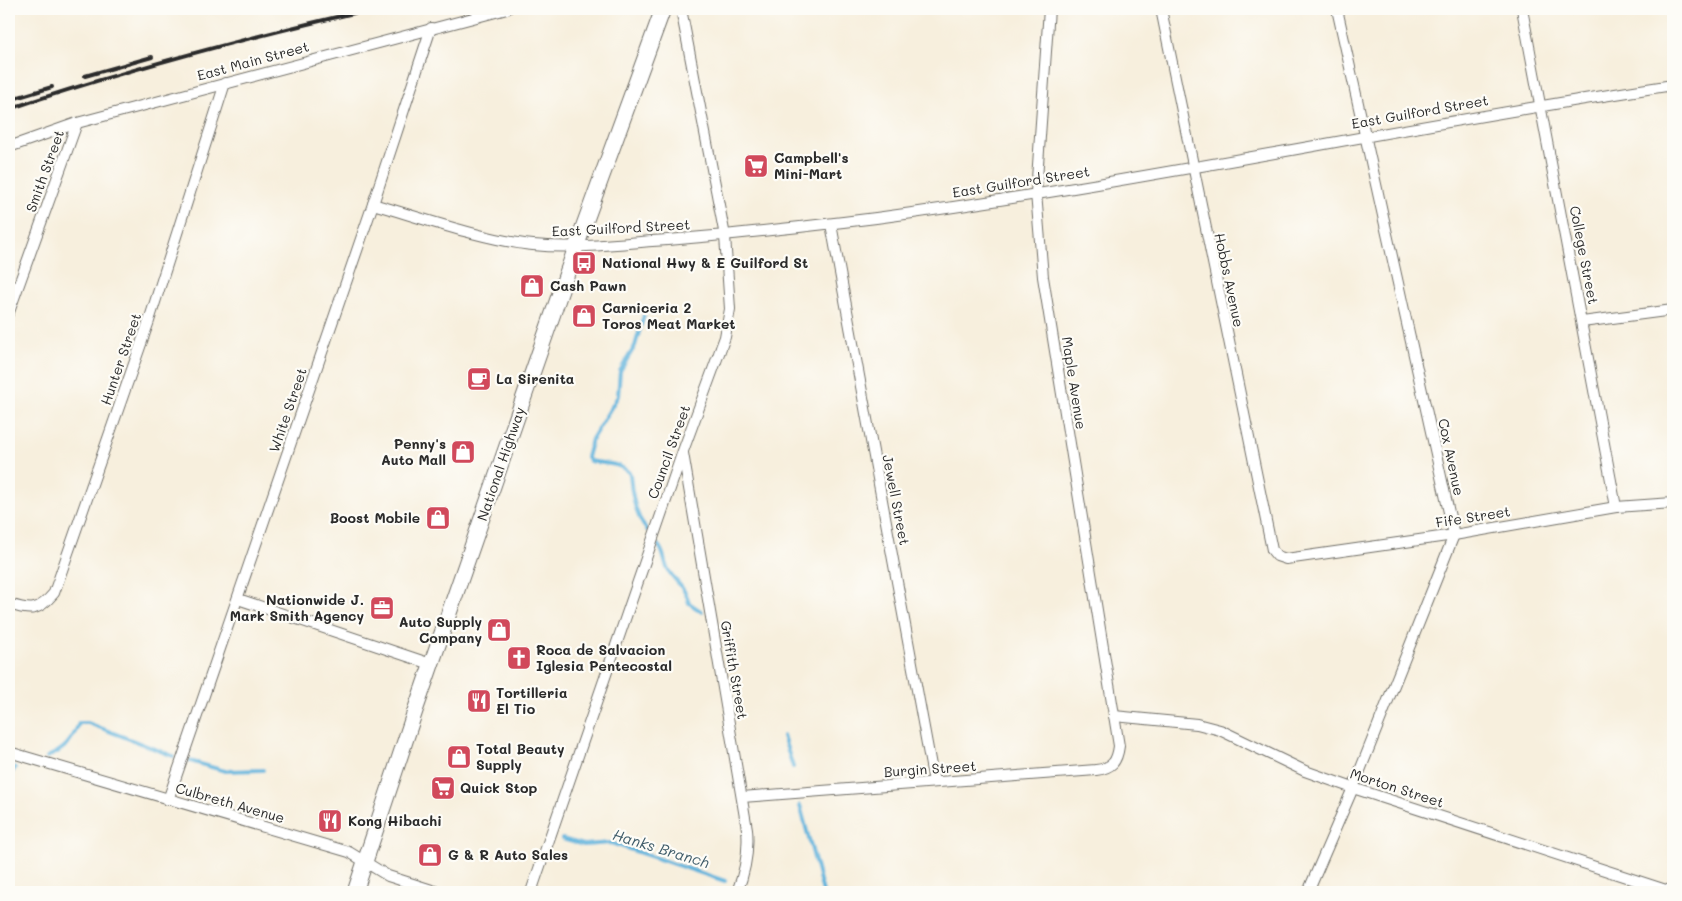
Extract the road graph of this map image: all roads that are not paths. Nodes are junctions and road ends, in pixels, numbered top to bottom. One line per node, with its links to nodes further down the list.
1 (507, 9): 8 (street, East Main Street)
2 (663, 9): 20 (main road, National Highway)
3 (680, 9): 19 (street, Council Street)
4 (1049, 9): 16 (street, Maple Avenue)
5 (1160, 9): 15 (street, Hobbs Avenue)
6 (1337, 9): 13 (street, Cox Avenue)
7 (1522, 9): 11 (street, College Street)
8 (431, 28): 9 (street, East Main Street); 17 (street, White Street)
9 (225, 83): 12 (street, East Main Street); 30 (street, Hunter Street)
10 (1673, 85): 11 (street, East Guilford Street)
11 (1541, 104): 13 (street, East Guilford Street); 23 (street, College Street)
12 (77, 123): 14 (street, East Main Street); 22 (street, Smith Street)
13 (1366, 136): 15 (street, East Guilford Street); 27 (street, Cox Avenue)
14 (9, 147)
15 (1192, 169): 16 (street, East Guilford Street); 28 (street, Hobbs Avenue)
16 (1036, 193): 18 (street, East Guilford Street); 32 (street, Maple Avenue)
17 (373, 204): 20 (street, East Guilford Street); 29 (street, White Street)
18 (831, 224): 19 (street, East Guilford Street); 35 (street, Jewell Street)
19 (725, 236): 20 (street, East Guilford Street); 24 (street, Council Street)
20 (576, 247): 31 (main road, National Highway)
21 (1673, 310): 23 (street)
22 (9, 312)
23 (1582, 322): 26 (street, College Street)
24 (683, 451): 37 (street, Griffith Street); 42 (street, Council Street)
25 (1673, 503): 26 (street, Fife Street)
26 (1616, 507): 27 (street, Fife Street)
27 (1454, 535): 28 (street, Fife Street); 36 (street)
28 (1277, 556)
29 (238, 599): 31 (street); 38 (street, White Street)
30 (9, 604)
31 (431, 664): 39 (main road, National Highway)
32 (1114, 716): 34 (street, Maple Avenue); 36 (street, Morton Street)
33 (9, 752): 38 (street, Culbreth Avenue)
34 (1117, 760): 35 (street, Burgin Street)
35 (934, 782): 37 (street, Burgin Street)
36 (1353, 788): 44 (street); 45 (street, Morton Street)
37 (742, 797): 43 (street, Griffith Street)
38 (168, 800): 39 (street, Culbreth Avenue)
39 (366, 862): 40 (main road, National Highway); 41 (street, Culbreth Avenue)
40 (355, 892)
41 (438, 892)
42 (531, 892)
43 (737, 892)
44 (1308, 892)
45 (1672, 892)

